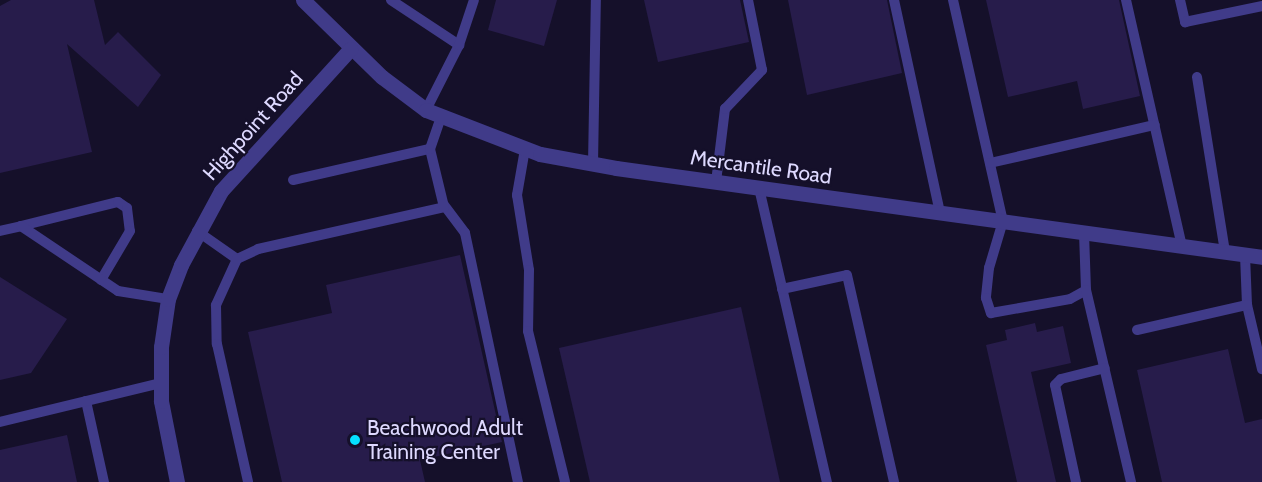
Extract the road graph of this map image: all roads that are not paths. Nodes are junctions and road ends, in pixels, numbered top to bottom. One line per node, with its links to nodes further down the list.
1 (303, 0): 12 (street, Mercantile Road)
2 (391, 0): 11 (lane)
3 (474, 0): 11 (lane)
4 (596, 0): 20 (lane)
5 (748, 0): 22 (lane)
6 (894, 0): 25 (lane)
7 (953, 0): 19 (lane)
8 (1126, 0): 16 (lane)
9 (1180, 0): 10 (lane)
10 (1262, 6)
11 (459, 45): 14 (lane)
12 (350, 49): 14 (street, Mercantile Road); 29 (street, Highpoint Road)
13 (1197, 77): 32 (lane)
14 (426, 110): 15 (street, Mercantile Road)
15 (441, 117): 17 (street, Mercantile Road); 18 (lane)
16 (1155, 125): 19 (lane); 31 (lane)
17 (525, 148): 20 (street, Mercantile Road); 51 (lane)
18 (430, 149): 21 (lane); 24 (lane)
19 (990, 163): 26 (lane)
20 (593, 164): 22 (street, Mercantile Road)
21 (293, 180)
22 (716, 182): 23 (street, Mercantile Road)
23 (759, 188): 25 (street, Mercantile Road); 37 (lane)
24 (444, 205): 35 (lane); 50 (lane)
25 (940, 212): 26 (street, Mercantile Road)
26 (1003, 221): 30 (street, Mercantile Road); 38 (lane)
27 (21, 226): 28 (lane); 36 (lane); 36 (lane)
28 (0, 231)
29 (197, 231): 35 (lane); 39 (street, Highpoint Road)
30 (1084, 232): 31 (street, Mercantile Road); 38 (lane)
31 (1182, 246): 32 (street, Mercantile Road)
32 (1225, 252): 33 (street, Mercantile Road)
33 (1245, 255): 34 (street, Mercantile Road); 40 (lane)
34 (1262, 257)
35 (237, 259): 49 (lane)
36 (101, 280): 39 (lane)
37 (782, 289): 52 (lane); 53 (lane)
38 (1086, 290): 42 (lane)
39 (168, 299): 44 (street, Highpoint Road)
40 (1247, 305): 41 (lane); 43 (lane)
41 (1137, 330)
42 (1104, 368): 54 (lane); 55 (lane)
43 (1262, 369)
44 (161, 383): 45 (lane); 48 (street, Highpoint Road)
45 (86, 401): 46 (lane); 47 (lane)
46 (0, 422)
47 (104, 482)
48 (177, 482)
49 (248, 482)
50 (518, 482)
51 (566, 482)
52 (827, 482)
53 (894, 482)
54 (1076, 482)
55 (1131, 482)

